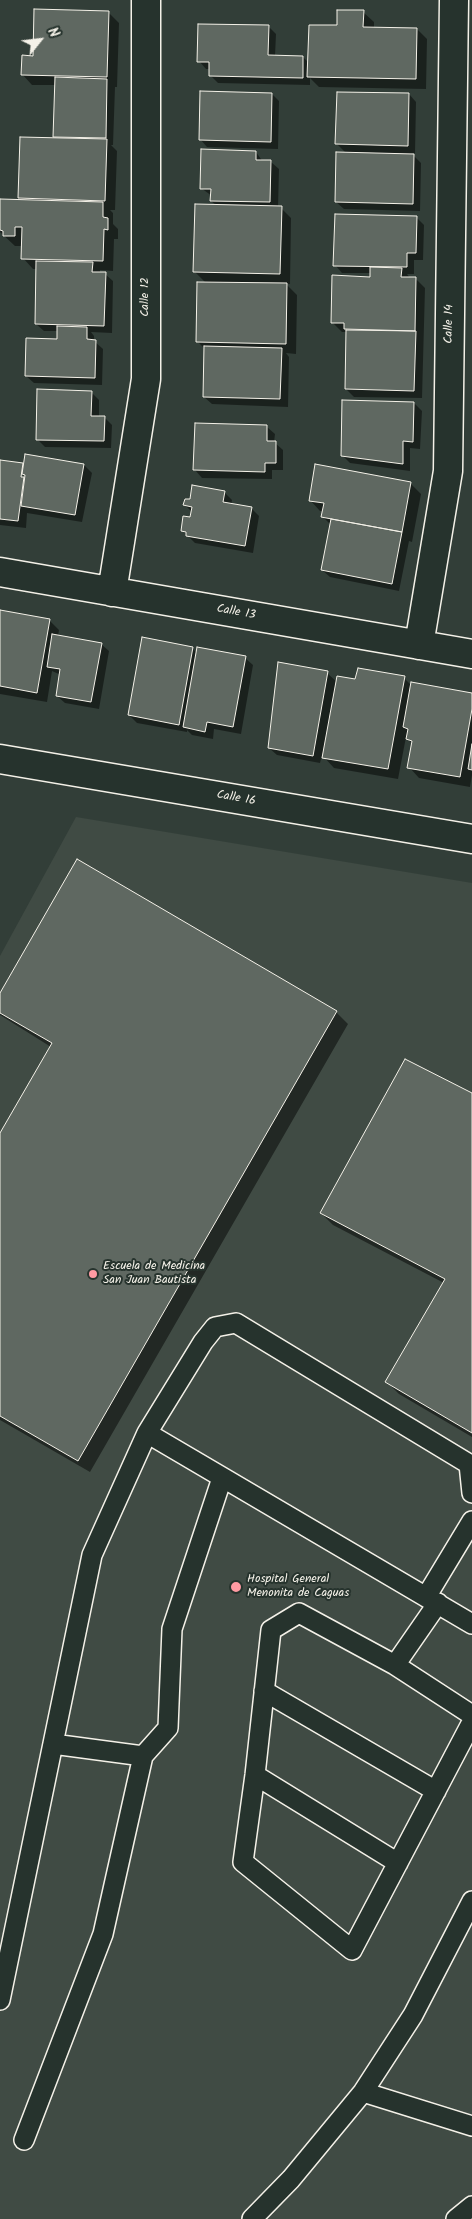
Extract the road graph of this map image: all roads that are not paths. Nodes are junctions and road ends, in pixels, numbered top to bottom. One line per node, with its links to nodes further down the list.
1 (146, 0): 4 (street, Calle 12)
2 (454, 0): 5 (street, Calle 14)
3 (0, 572): 4 (street, Calle 13)
4 (112, 592): 5 (street, Calle 13)
5 (419, 645): 6 (street, Calle 13)
6 (472, 654)
7 (0, 759): 8 (street, Calle 16)
8 (472, 839)
9 (147, 1433): 10 (lane); 11 (lane); 19 (lane)
10 (222, 1478): 13 (lane); 20 (lane)
11 (472, 1493)
12 (472, 1521): 13 (lane)
13 (432, 1600): 14 (lane); 15 (lane)
14 (472, 1624)
15 (395, 1665): 16 (lane); 17 (lane)
16 (264, 1691): 21 (lane); 22 (lane)
17 (472, 1716)
18 (472, 1722): 22 (lane)
19 (53, 1744): 20 (lane); 25 (lane)
20 (144, 1756): 28 (lane)
21 (255, 1775): 23 (lane); 23 (lane)
22 (436, 1791): 23 (lane)
23 (398, 1863)
24 (472, 1901): 26 (lane)
25 (0, 2000)
26 (363, 2092): 27 (lane); 30 (lane)
27 (472, 2126)
28 (24, 2140)
29 (472, 2206): 31 (lane)
30 (252, 2219)
31 (456, 2219)

